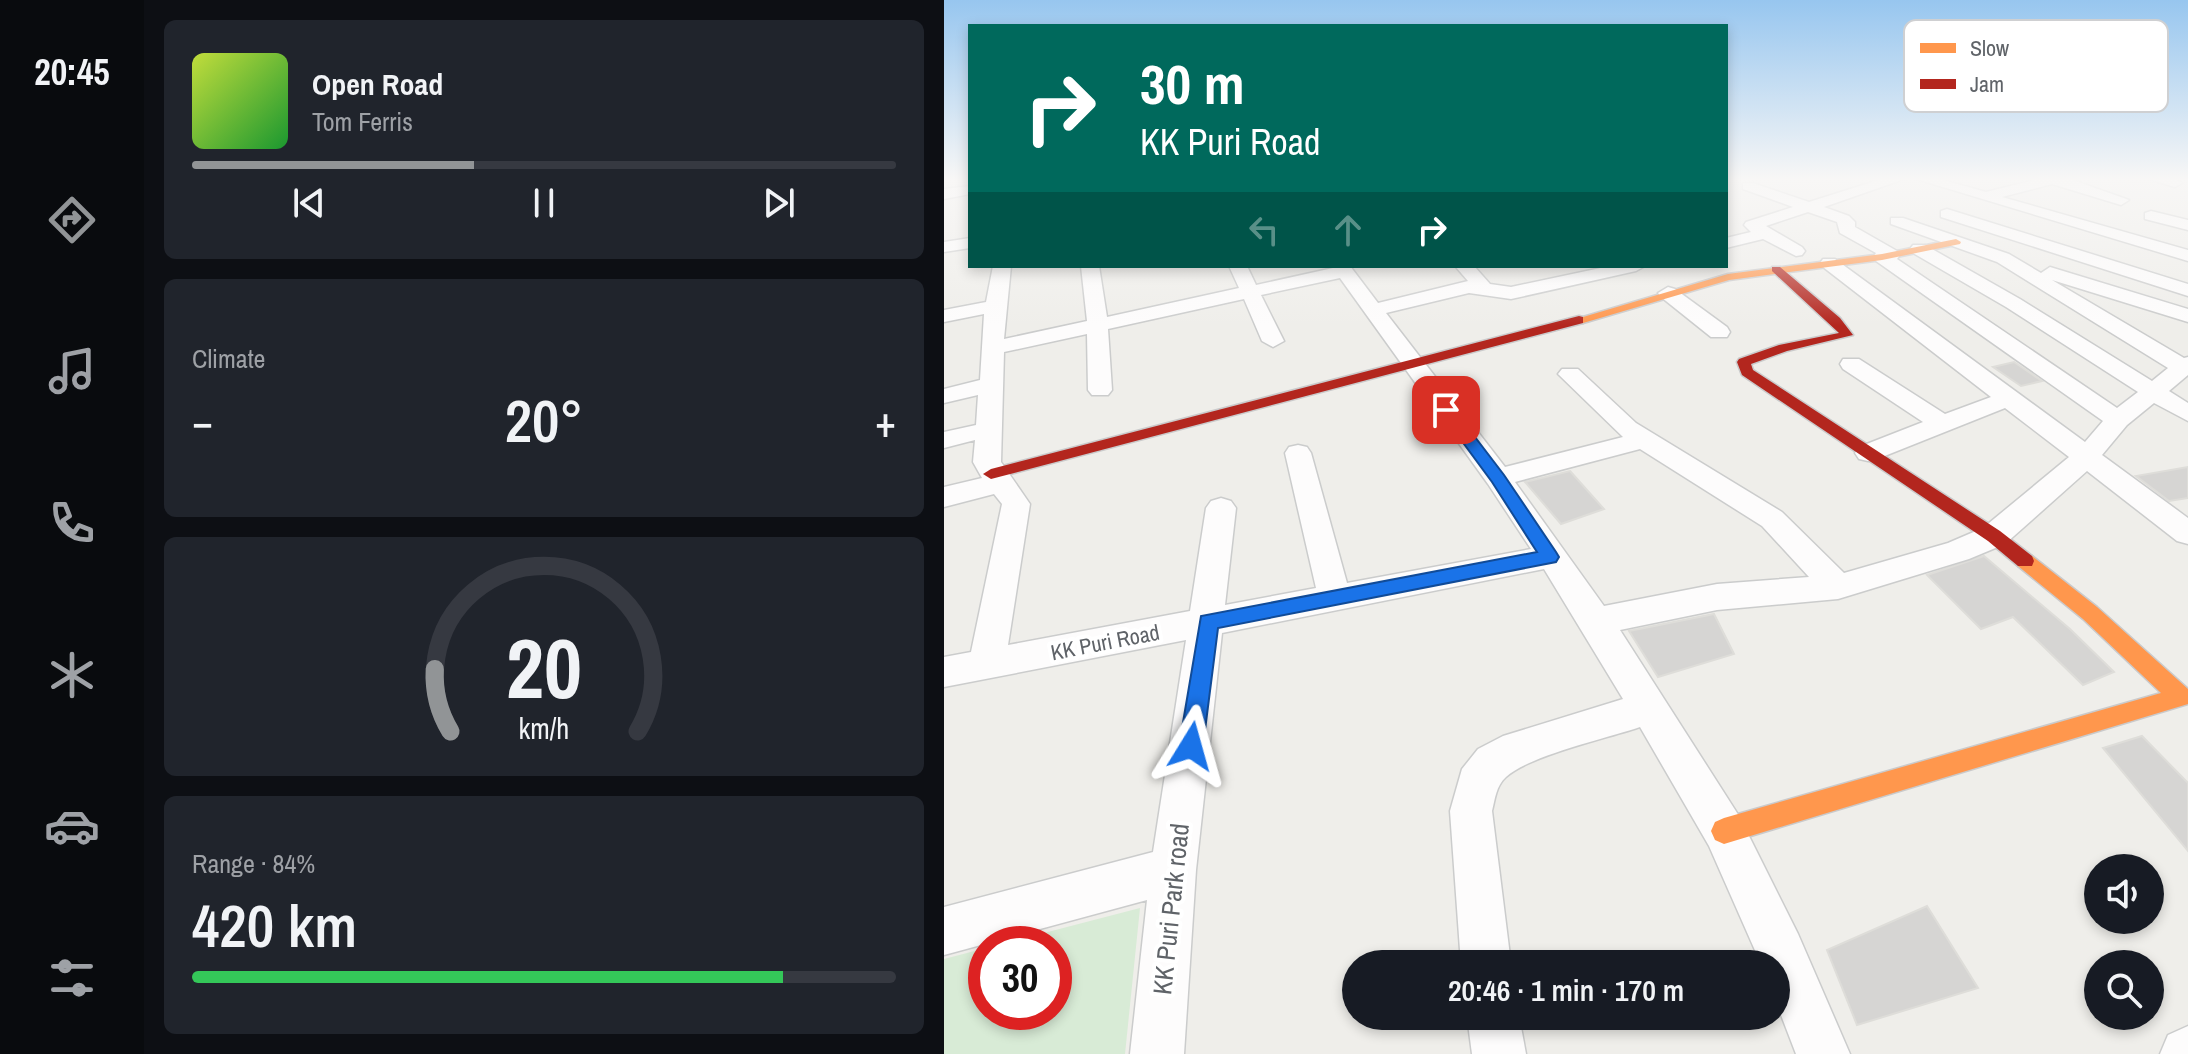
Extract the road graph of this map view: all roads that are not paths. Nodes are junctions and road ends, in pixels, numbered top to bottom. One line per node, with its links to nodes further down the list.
1 (1756, 227): 6 (street)
2 (1846, 227): 13 (street)
3 (1914, 227): 8 (street)
4 (1989, 227): 25 (street)
5 (2089, 227): 14 (street)
6 (1766, 233): 7 (street); 12 (street)
7 (1729, 241)
8 (1956, 242): 11 (street); 15 (street)
9 (968, 243): 10 (street)
10 (944, 247)
11 (1919, 249): 13 (street); 42 (street)
12 (1796, 251)
13 (1887, 256): 16 (street); 46 (street)
14 (2188, 256)
15 (2003, 258): 31 (street); 38 (street)
16 (1829, 263): 23 (street); 44 (street)
17 (1002, 268): 28 (street)
18 (1090, 268): 32 (street)
19 (1239, 268): 26 (street)
20 (1343, 268): 26 (street); 29 (street)
21 (1466, 268): 24 (street)
22 (1619, 268): 24 (street)
23 (1776, 269): 27 (street); 52 (street)
24 (1474, 288): 29 (street)
25 (2188, 290)
26 (1249, 292): 32 (street); 34 (street)
27 (1668, 293): 33 (street); 37 (street)
28 (995, 306): 30 (street); 35 (street)
29 (1373, 310): 37 (street)
30 (944, 316)
31 (2188, 316)
32 (1097, 325): 35 (street); 41 (street)
33 (1719, 332)
34 (1273, 341)
35 (994, 348): 40 (street)
36 (1851, 364): 47 (street)
37 (1412, 365): 54 (street); 55 (street)
38 (2186, 366): 42 (street)
39 (1570, 374): 50 (street)
40 (992, 384): 43 (street); 48 (street)
41 (1100, 390)
42 (2153, 392): 45 (street); 46 (street)
43 (944, 396)
44 (2009, 398): 47 (street); 53 (street)
45 (2188, 414)
46 (2118, 420): 53 (street)
47 (1943, 424): 52 (street)
48 (990, 429): 49 (street); 55 (street)
49 (944, 440)
50 (1644, 440): 54 (street); 61 (street)
51 (1298, 453): 62 (street)
52 (1868, 453): 59 (street)
53 (2086, 457): 58 (street); 59 (street)
54 (1498, 478): 60 (street)
55 (996, 479): 56 (street); 65 (street)
56 (944, 497)
57 (1221, 508): 64 (street, KK Puri Park road)
58 (2188, 533)
59 (1994, 536): 61 (street); 67 (street)
60 (1549, 557): 62 (street, KK Puri Road); 63 (street)
61 (1838, 587): 63 (street)
62 (1335, 598): 64 (street, KK Puri Road)
63 (1596, 621): 68 (street)
64 (1208, 622): 65 (street, KK Puri Road); 70 (street, KK Puri Park road)
65 (987, 664): 66 (street, KK Puri Road)
66 (944, 672)
67 (2184, 700): 69 (street)
68 (1648, 708): 69 (street); 72 (street)
69 (1724, 831): 76 (street)
70 (1173, 870): 71 (street); 74 (street, KK Puri Park road)
71 (944, 931)
72 (1485, 950)
73 (1495, 1030): 75 (street)
74 (1157, 1054)
75 (1499, 1054)
76 (1823, 1054)

